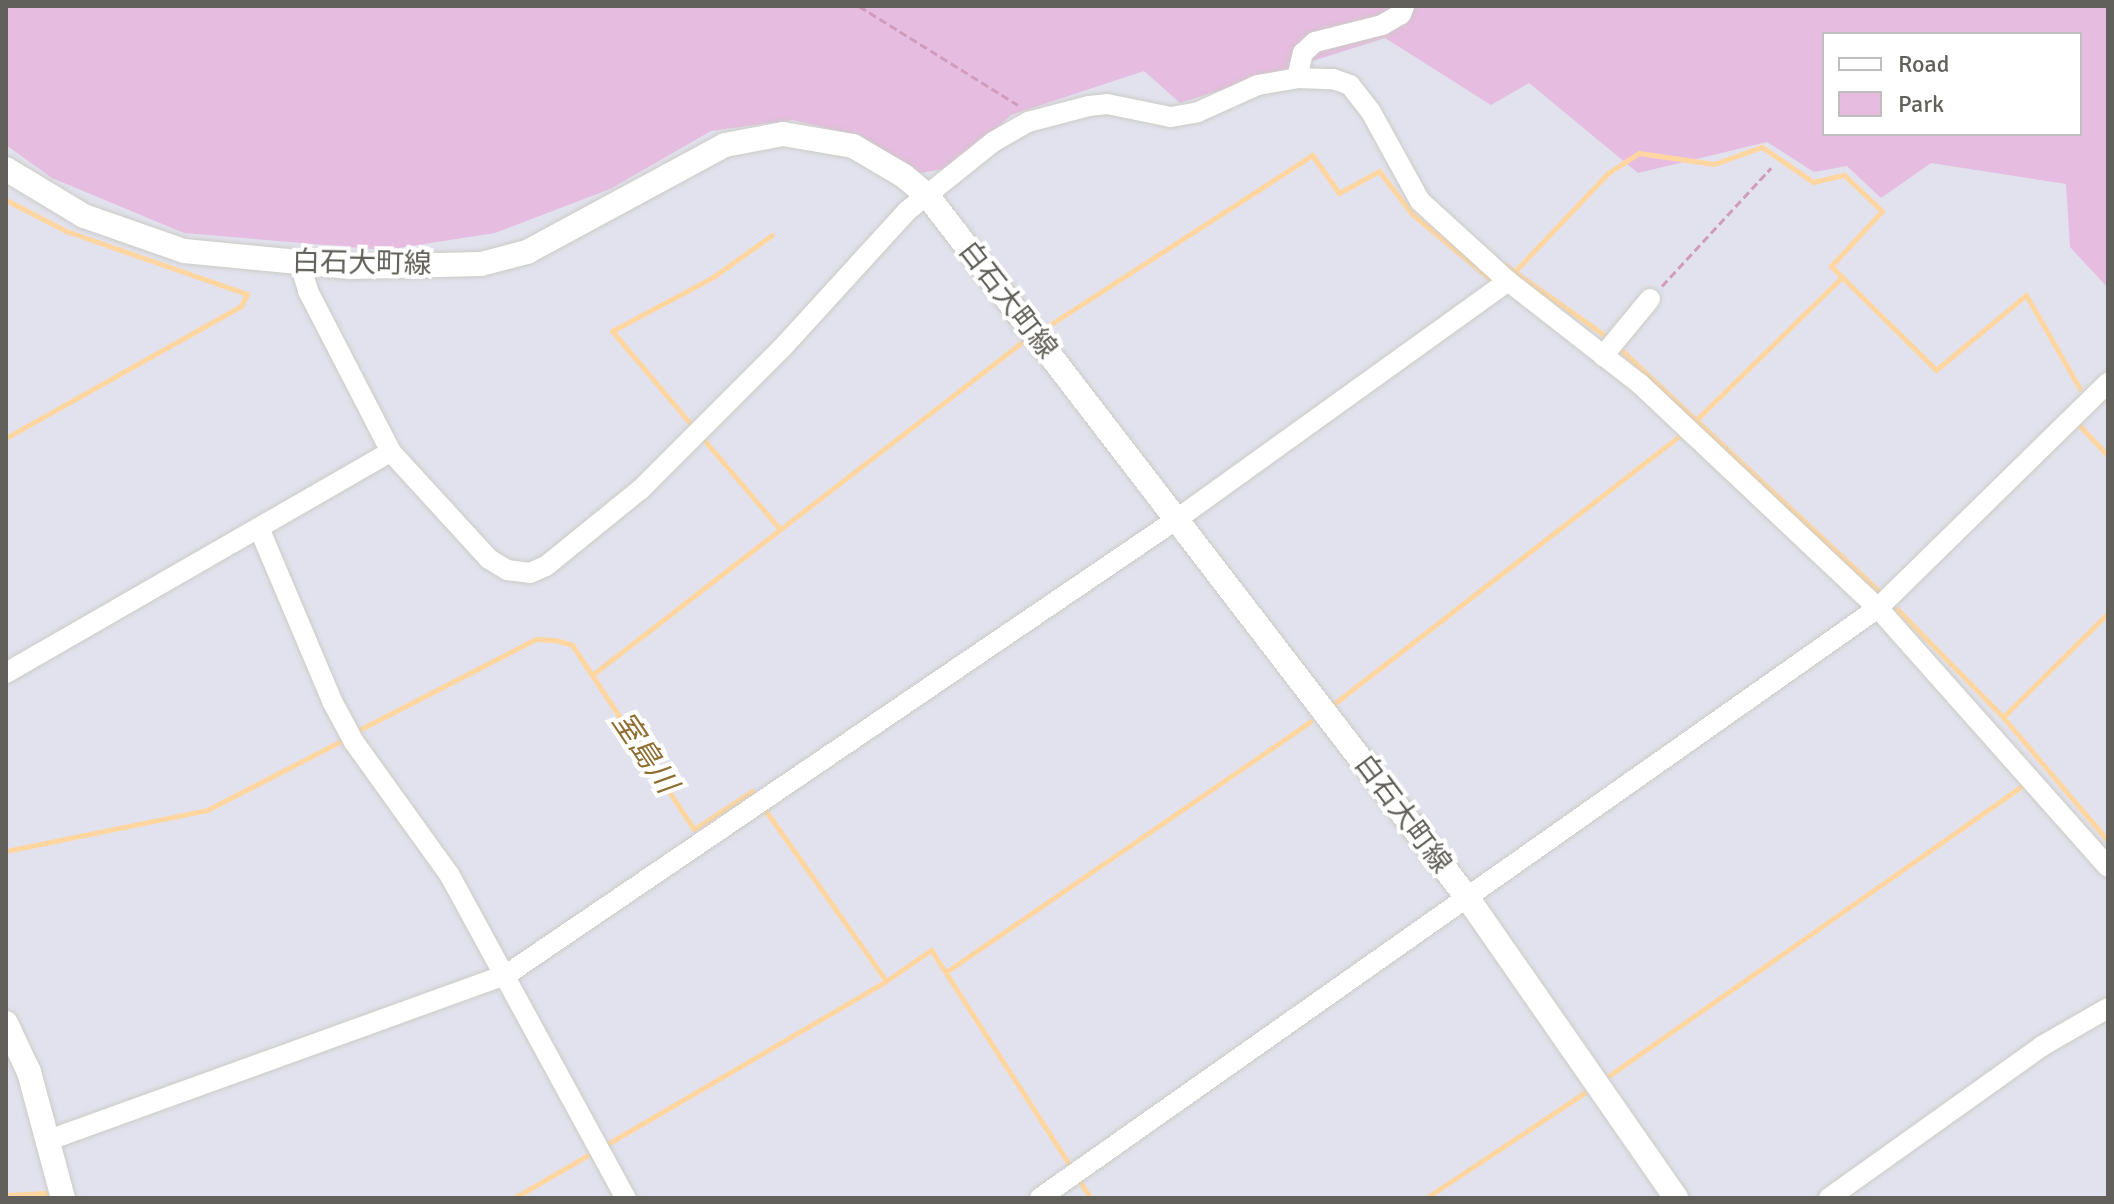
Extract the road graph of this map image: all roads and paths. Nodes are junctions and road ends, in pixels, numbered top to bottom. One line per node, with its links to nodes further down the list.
1 (859, 6): 4 (path)
2 (1404, 6): 3 (street)
3 (1297, 78): 4 (street); 9 (street)
4 (1028, 122): 7 (street)
5 (1771, 168): 10 (path)
6 (6, 169): 8 (main road, 白石大町線)
7 (927, 195): 8 (main road, 白石大町線); 13 (street); 14 (main road, 白石大町線)
8 (300, 264): 13 (street)
9 (1508, 281): 11 (street); 14 (street)
10 (1650, 299): 11 (street)
11 (1610, 347): 16 (street)
12 (2108, 383): 16 (street)
13 (391, 452): 15 (street)
14 (1177, 519): 19 (main road, 白石大町線); 20 (street)
15 (259, 528): 17 (street); 20 (street)
16 (1878, 608): 18 (street); 19 (street)
17 (6, 673)
18 (2108, 867)
19 (1469, 900): 26 (street); 27 (main road, 白石大町線)
20 (506, 975): 23 (street); 25 (street)
21 (2108, 1008): 28 (street)
22 (6, 1023): 23 (main road)
23 (49, 1140): 24 (main road)
24 (63, 1198)
25 (626, 1198)
26 (1040, 1198)
27 (1676, 1198)
28 (1829, 1198)

